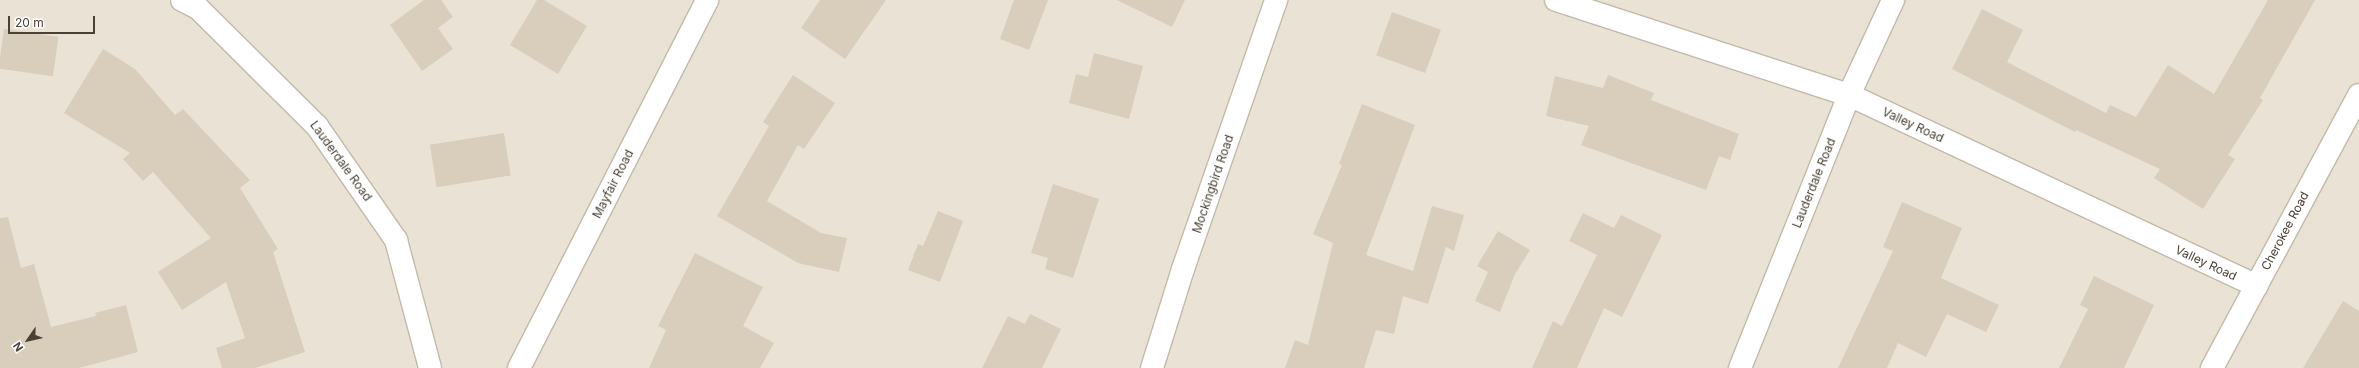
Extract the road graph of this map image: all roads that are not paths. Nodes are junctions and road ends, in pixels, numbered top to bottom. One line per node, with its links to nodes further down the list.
1 (182, 0): 9 (street, Lauderdale Road)
2 (707, 0): 10 (street, Mayfair Road)
3 (1276, 0): 11 (street, Mockingbird Road)
4 (1556, 0): 6 (street, Valley Road)
5 (1893, 0): 6 (street, Lauderdale Road)
6 (1849, 95): 8 (street, Valley Road); 12 (street, Lauderdale Road)
7 (2359, 95): 8 (street, Cherokee Road)
8 (2256, 286): 13 (street, Cherokee Road)
9 (430, 368)
10 (519, 368)
11 (1152, 368)
12 (1740, 368)
13 (2212, 368)

